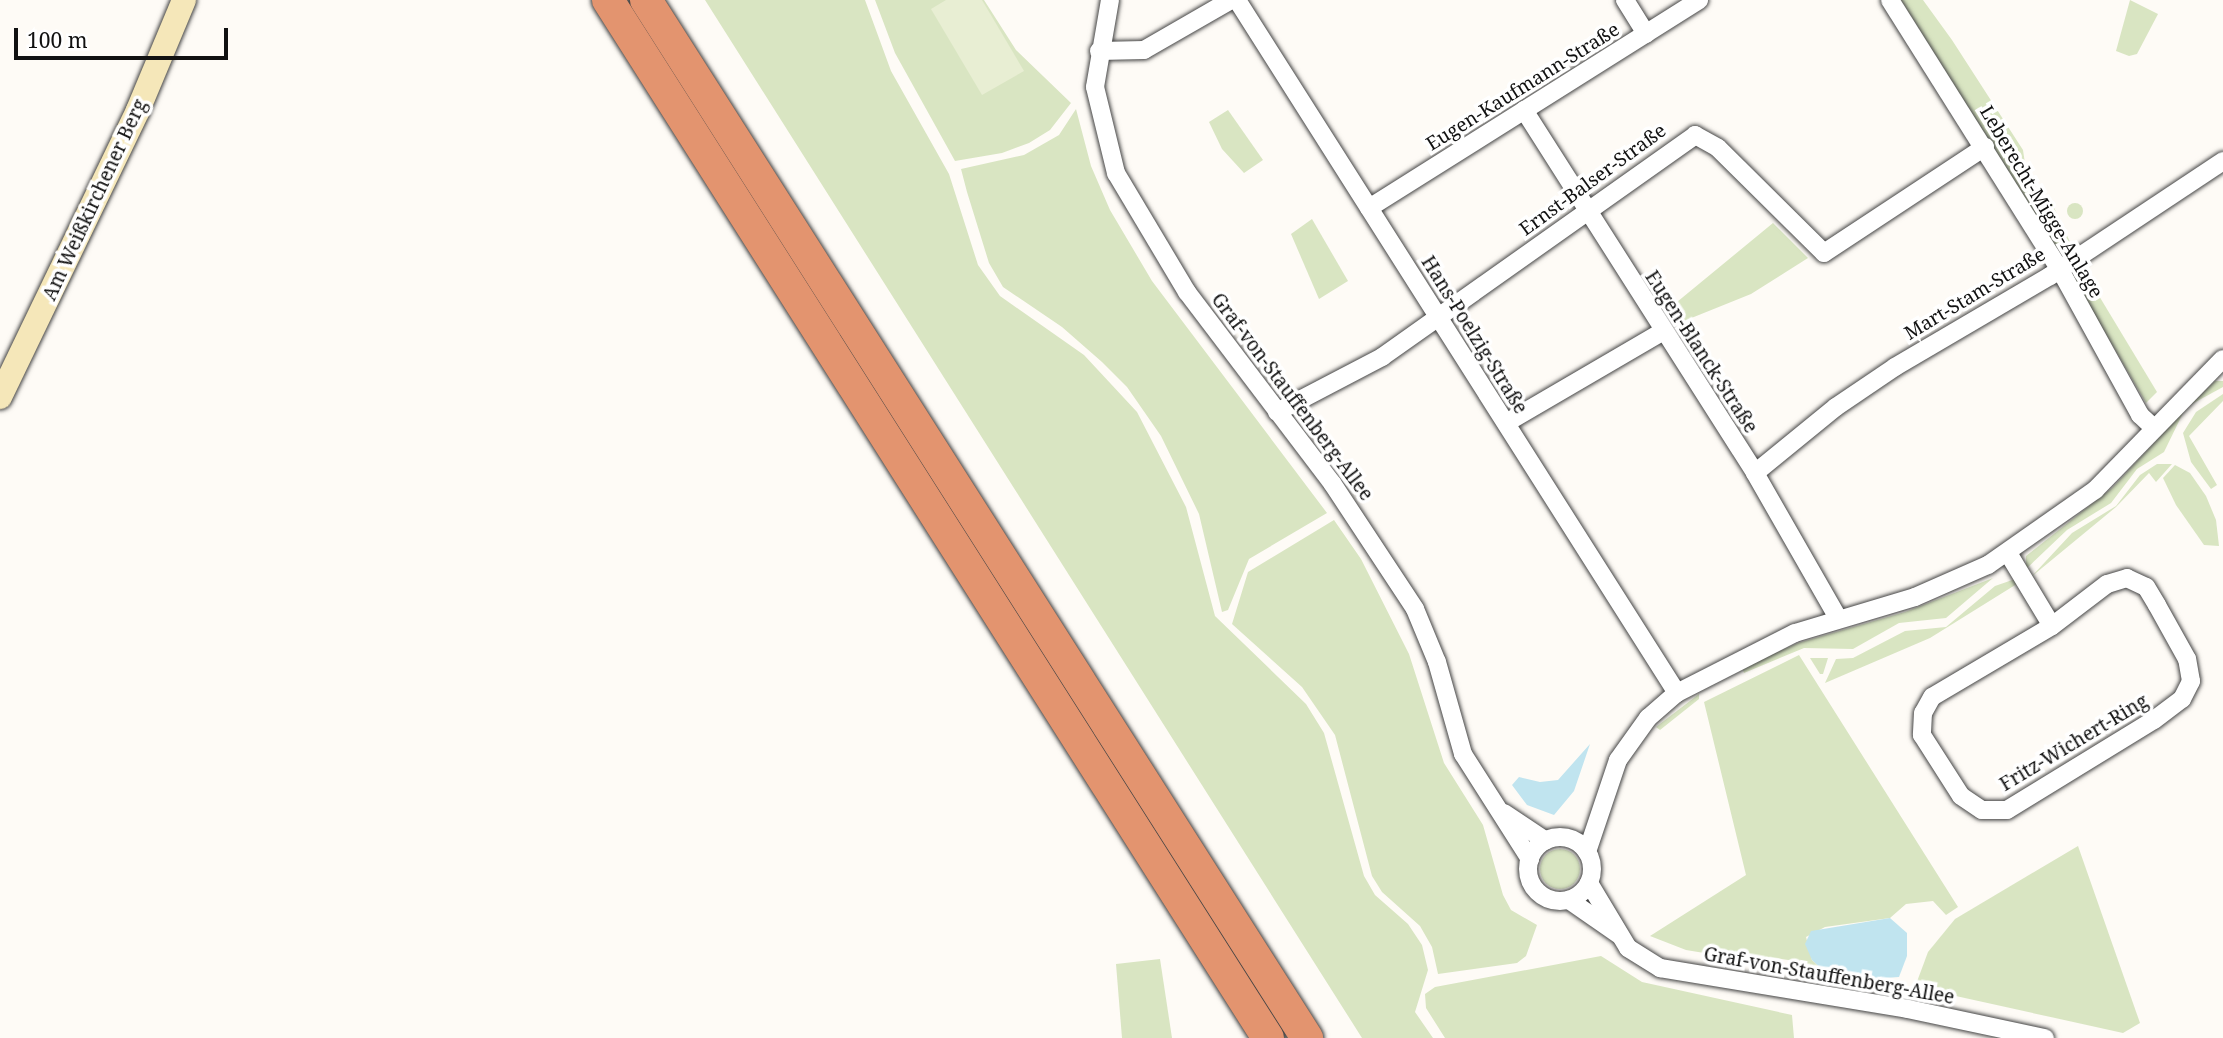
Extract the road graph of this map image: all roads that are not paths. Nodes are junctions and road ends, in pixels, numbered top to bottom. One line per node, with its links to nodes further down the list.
1 (184, 0): 21 (main road, Am Weißkirchener Berg)
2 (608, 0): 39 (highway)
3 (646, 0): 40 (highway)
4 (1110, 0): 11 (street, Graf-von-Stauffenberg-Allee)
5 (1231, 0): 11 (street)
6 (1237, 0): 15 (street, Hans-Poelzig-Straße)
7 (1625, 0): 10 (street)
8 (1699, 0): 10 (street, Eugen-Kaufmann-Straße)
9 (1890, 0): 13 (street, Leberecht-Migge-Anlage)
10 (1646, 34): 12 (street, Eugen-Kaufmann-Straße)
11 (1098, 51): 22 (street, Graf-von-Stauffenberg-Allee)
12 (1524, 110): 15 (street, Eugen-Kaufmann-Straße); 16 (street, Eugen-Blanck-Straße)
13 (1985, 147): 16 (street, Ernst-Balser-Straße); 17 (street, Leberecht-Migge-Anlage)
14 (2223, 161): 17 (street, Mart-Stam-Straße)
15 (1369, 208): 18 (street, Hans-Poelzig-Straße)
16 (1585, 212): 18 (street, Ernst-Balser-Straße); 19 (street, Eugen-Blanck-Straße)
17 (2059, 268): 24 (street, Leberecht-Migge-Anlage); 25 (street, Mart-Stam-Straße)
18 (1439, 318): 22 (street, Ernst-Balser-Straße); 23 (street, Hans-Poelzig-Straße)
19 (1662, 332): 23 (street); 25 (street, Eugen-Blanck-Straße)
20 (2222, 361): 24 (street)
21 (0, 397)
22 (1277, 412): 31 (street, Graf-von-Stauffenberg-Allee)
23 (1506, 423): 29 (street, Hans-Poelzig-Straße)
24 (2153, 427): 26 (street)
25 (1755, 473): 27 (street, Eugen-Blanck-Straße)
26 (2008, 553): 27 (street); 28 (street)
27 (1838, 618): 29 (street)
28 (2052, 626): 28 (street, Fritz-Wichert-Ring)
29 (1677, 693): 30 (street)
30 (1603, 793): 32 (street); 34 (street, Graf-von-Stauffenberg-Allee)
31 (1499, 809): 33 (street, Graf-von-Stauffenberg-Allee); 35 (street, Graf-von-Stauffenberg-Allee)
32 (1569, 838): 33 (street); 34 (street)
33 (1546, 841): 35 (street)
34 (1587, 852): 36 (street, Graf-von-Stauffenberg-Allee)
35 (1530, 859): 37 (street, Graf-von-Stauffenberg-Allee)
36 (1589, 883): 37 (street); 38 (street, Graf-von-Stauffenberg-Allee)
37 (1569, 900): 38 (street, Graf-von-Stauffenberg-Allee)
38 (1618, 934): 41 (street, Graf-von-Stauffenberg-Allee)
39 (1268, 1038)
40 (1307, 1038)
41 (2045, 1038)

